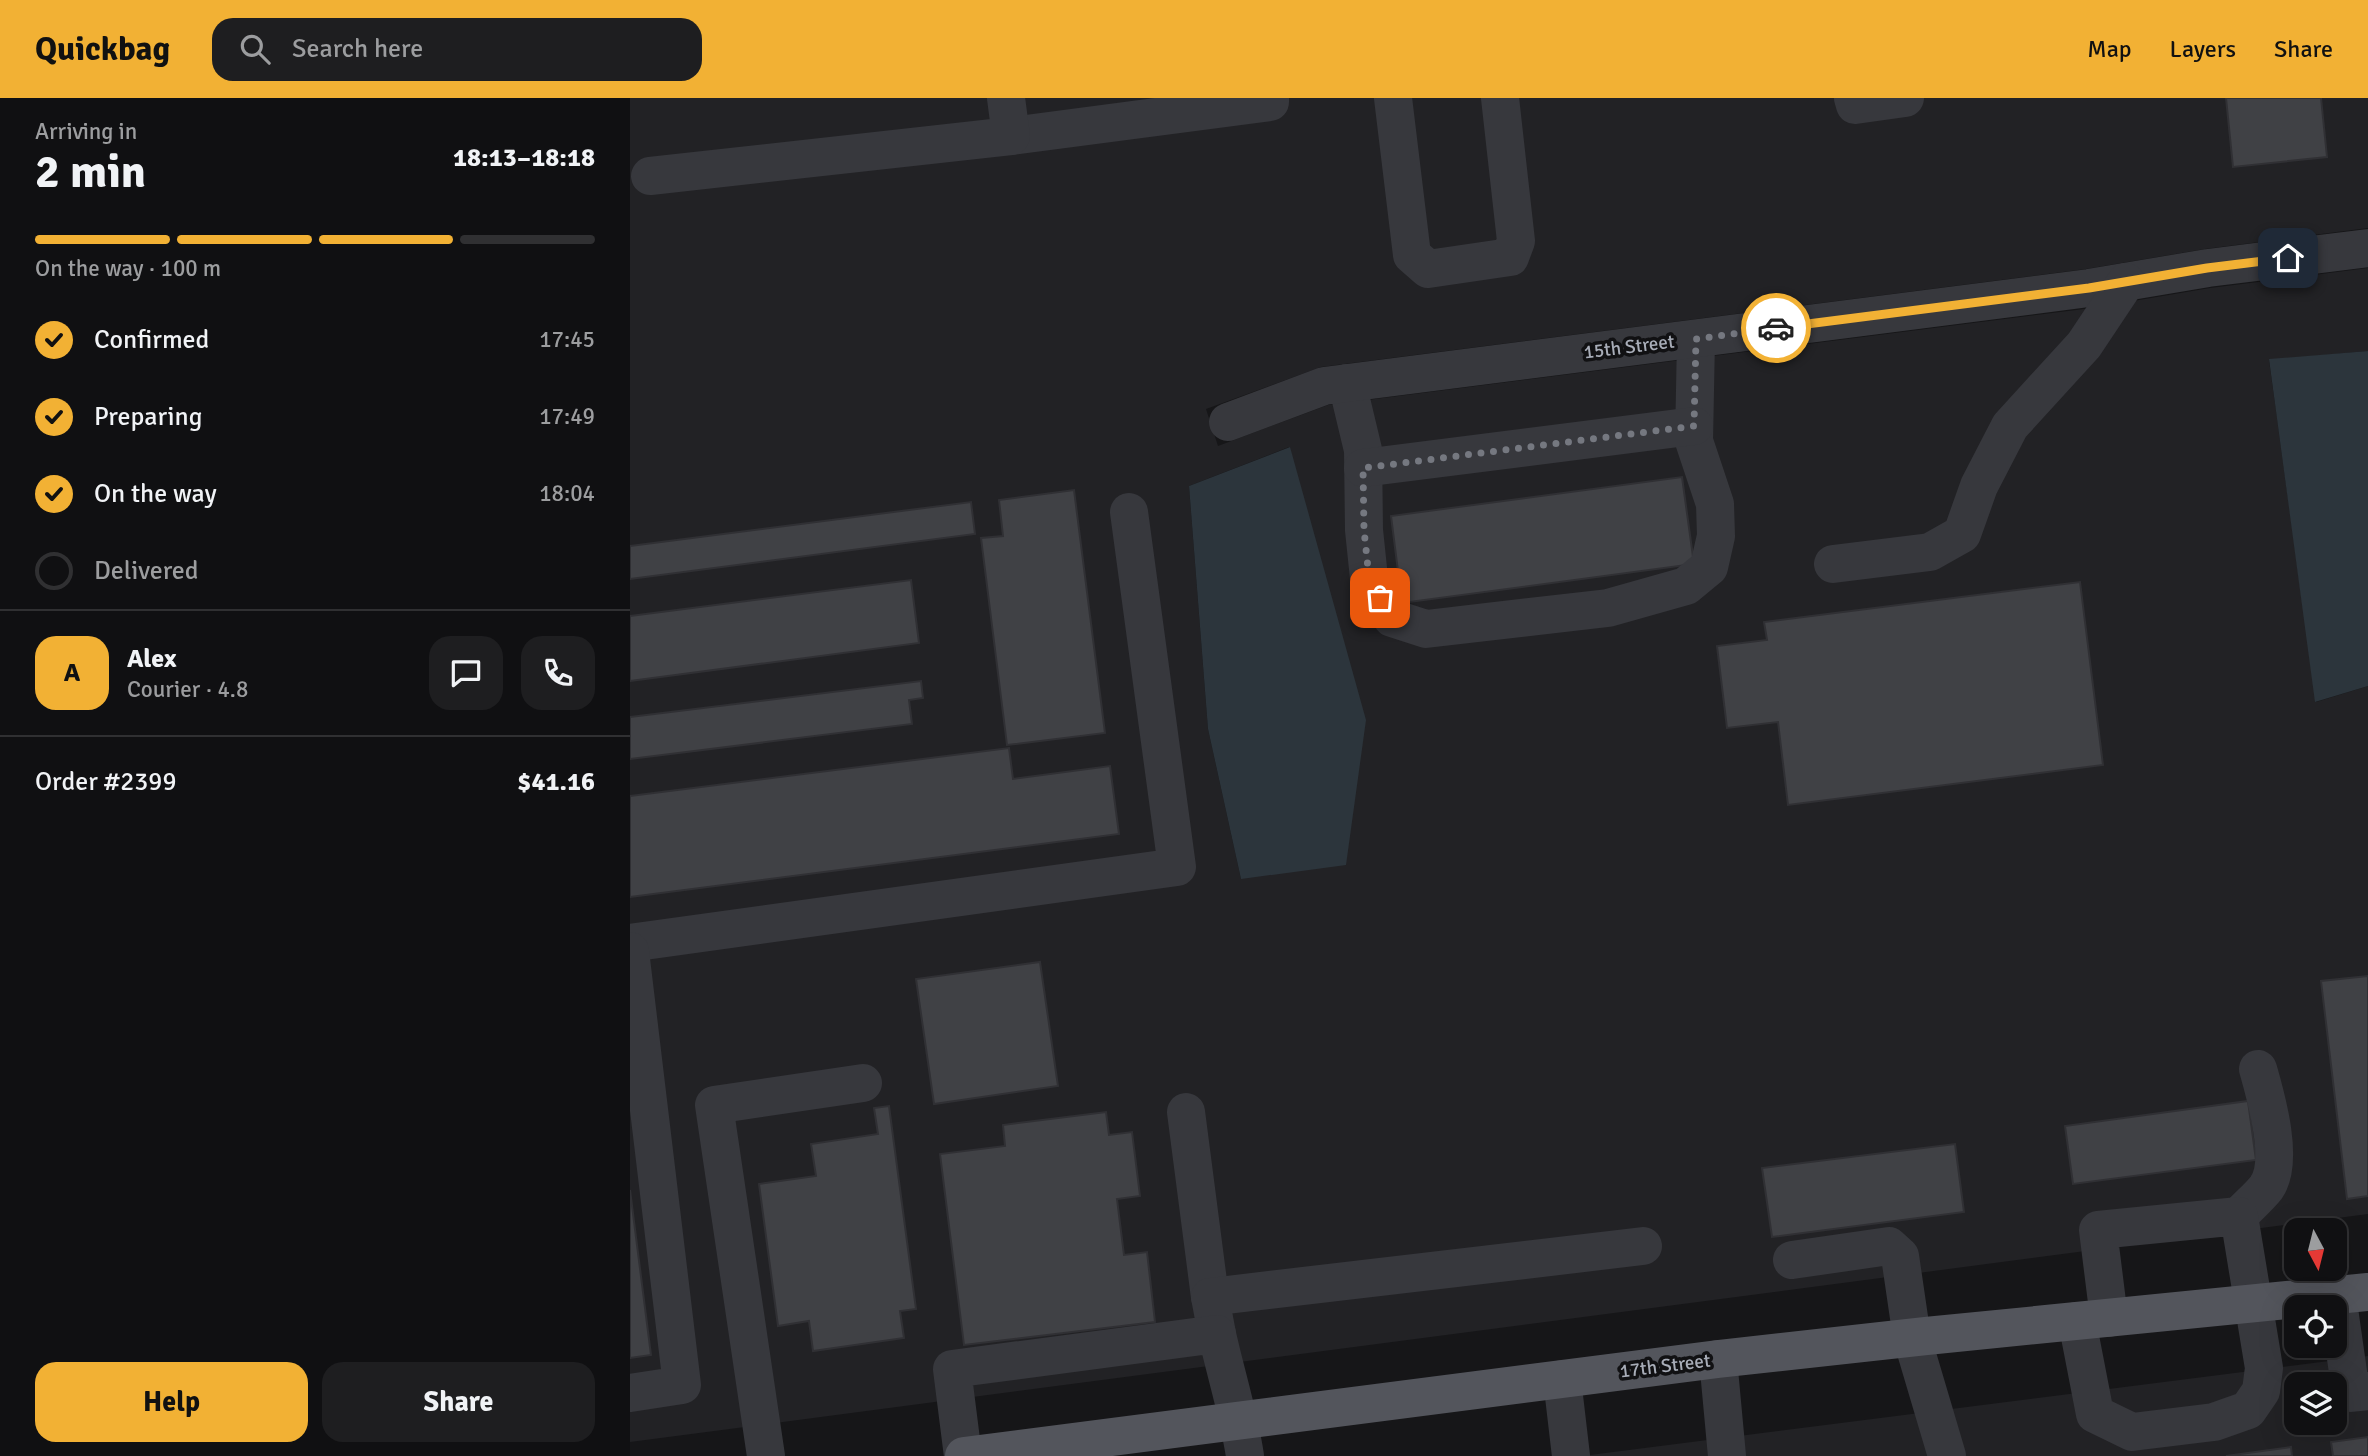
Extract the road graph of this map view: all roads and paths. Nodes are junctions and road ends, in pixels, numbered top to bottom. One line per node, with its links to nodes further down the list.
1 (1006, 98): 7 (street)
2 (1270, 98): 7 (street)
3 (1393, 98): 4 (street)
4 (1500, 98)
5 (1853, 98): 6 (street)
6 (1905, 98)
7 (1011, 136): 8 (street)
8 (650, 176)
9 (2368, 248): 10 (street, 15th Street)
10 (2126, 282): 11 (street, 15th Street); 17 (street)
11 (1696, 339): 12 (street, 15th Street); 14 (street)
12 (1347, 383): 13 (street, 15th Street); 15 (street)
13 (1228, 422)
14 (1694, 426): 15 (street); 15 (street)
15 (1363, 468)
16 (1129, 512): 18 (street)
17 (1833, 564)
18 (630, 943)
19 (630, 951): 35 (street)
20 (2258, 1069): 23 (street)
21 (863, 1083): 37 (street)
22 (1186, 1112): 27 (street)
23 (2239, 1216): 28 (street); 29 (street)
24 (1643, 1246): 27 (street)
25 (1792, 1260): 31 (street)
26 (2352, 1294): 28 (main road, 17th Street); 34 (street)
27 (1210, 1297): 30 (street)
28 (2252, 1305): 29 (main road, 17th Street); 29 (street)
29 (2093, 1319): 31 (main road, 17th Street)
30 (1217, 1335): 36 (street); 38 (street)
31 (1912, 1338): 32 (main road, 17th Street); 41 (street)
32 (1718, 1360): 33 (main road, 17th Street); 40 (street)
33 (1562, 1379): 36 (main road, 17th Street); 39 (street)
34 (2368, 1391)
35 (630, 1393)
36 (1242, 1438): 38 (main road, 17th Street)
37 (766, 1456)
38 (963, 1456)
39 (1571, 1456)
40 (1727, 1456)
41 (1947, 1456)

